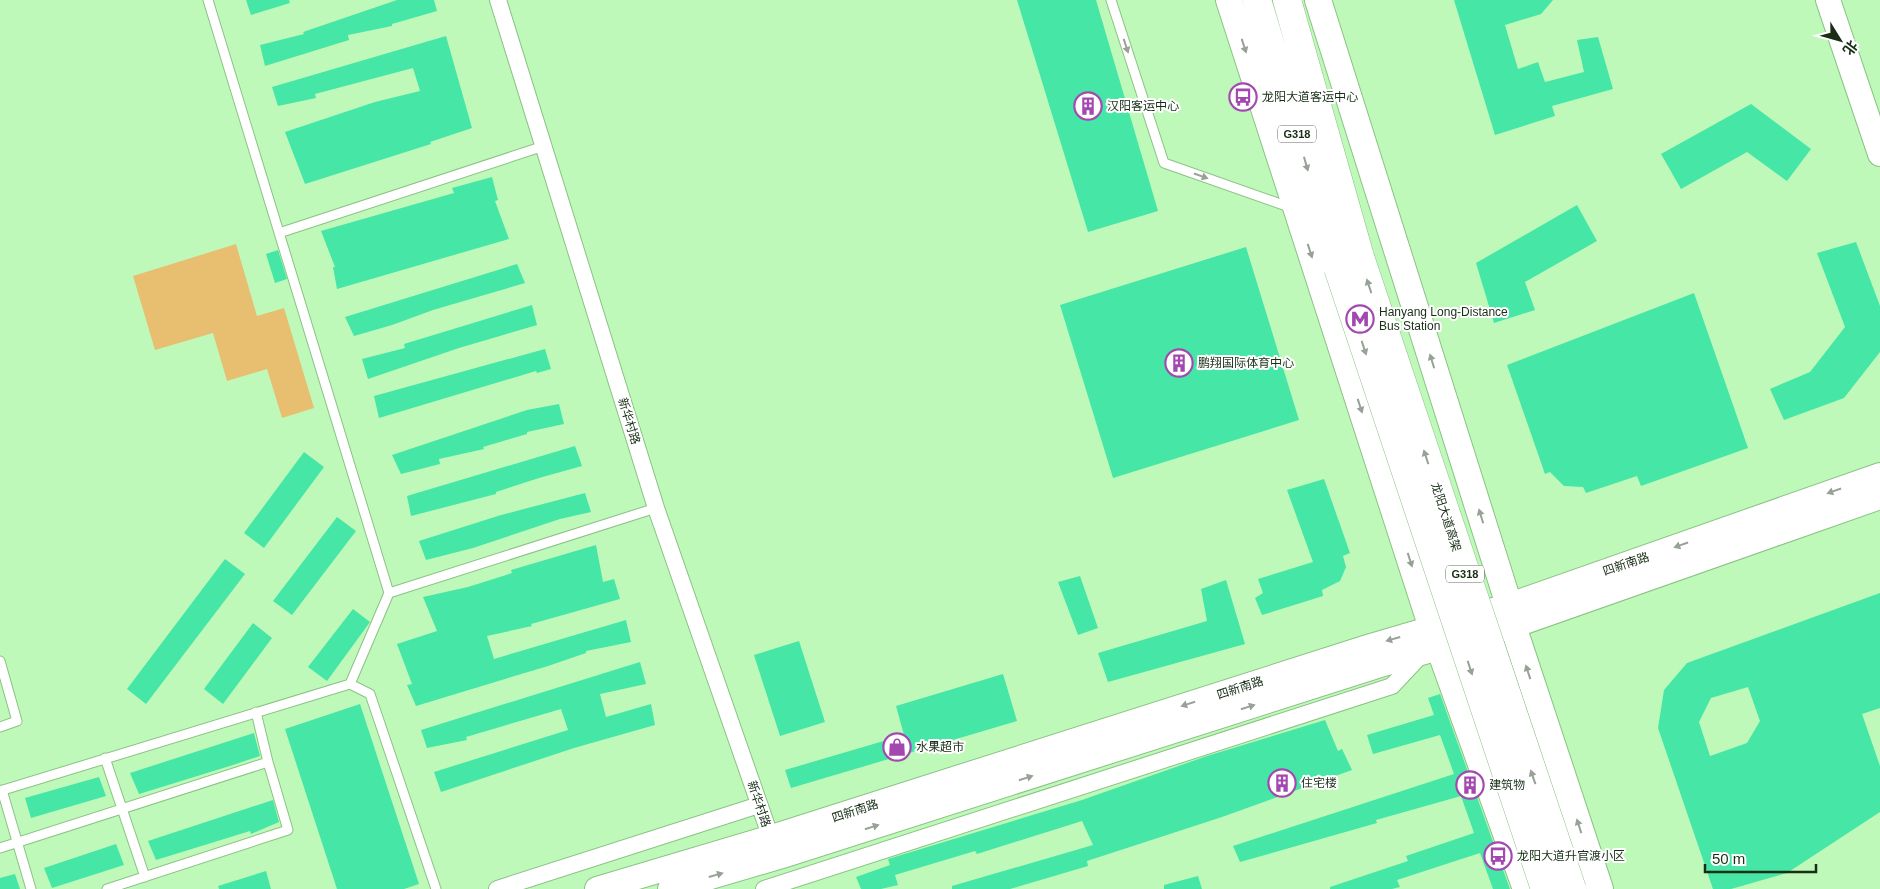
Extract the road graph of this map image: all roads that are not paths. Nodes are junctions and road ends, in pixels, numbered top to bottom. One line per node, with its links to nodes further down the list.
1 (208, 0): 14 (lane)
2 (498, 0): 11 (street, 新华村路)
3 (1111, 0): 13 (lane, one-way to 13)
4 (1229, 0): 13 (main road, one-way to 13)
5 (1257, 0): 15 (highway, G318, one-way to 15)
6 (1287, 0): 10 (highway, G318)
7 (1293, 0): 10 (highway)
8 (1318, 0): 20 (main road, one-way to 8)
9 (1828, 0): 12 (main road)
10 (1302, 52): 15 (highway, G318)
11 (544, 146): 14 (lane); 18 (street, 新华村路)
12 (1880, 154)
13 (1297, 210): 21 (main road, one-way to 21)
14 (279, 233): 19 (lane)
15 (1349, 263): 44 (highway, 龙阳大道高架 / G318, one-way to 44, bridge); 45 (highway, 龙阳大道高架 / G318, one-way to 15, bridge)
16 (1880, 475): 20 (main road, 四新南路, one-way to 20)
17 (1880, 497): 20 (main road, 四新南路)
18 (656, 508): 19 (lane); 30 (street, 新华村路)
19 (389, 593): 24 (lane)
20 (1511, 616): 21 (main road, 四新南路); 46 (main road, one-way to 20)
21 (1432, 643): 32 (main road, 四新南路, one-way to 32); 41 (main road, 四新南路, one-way to 21); 42 (street); 43 (main road)
22 (0, 662): 23 (lane)
23 (2, 675): 26 (lane)
24 (350, 684): 25 (lane); 38 (lane)
25 (256, 712): 27 (lane); 28 (lane)
26 (0, 727)
27 (106, 758): 29 (lane); 31 (lane)
28 (268, 762): 31 (lane); 35 (lane)
29 (1, 790): 33 (lane)
30 (759, 805): 32 (street, 新华村路); 39 (street)
31 (122, 809): 33 (lane); 35 (lane)
32 (771, 838): 40 (main road, 四新南路)
33 (16, 842): 34 (lane); 36 (lane)
34 (0, 848)
35 (144, 877): 37 (lane)
36 (31, 889)
37 (107, 889)
38 (436, 889)
39 (497, 889)
40 (597, 889)
41 (670, 889)
42 (764, 889)
43 (1526, 889)
44 (1545, 889)
45 (1572, 889)
46 (1600, 889)

